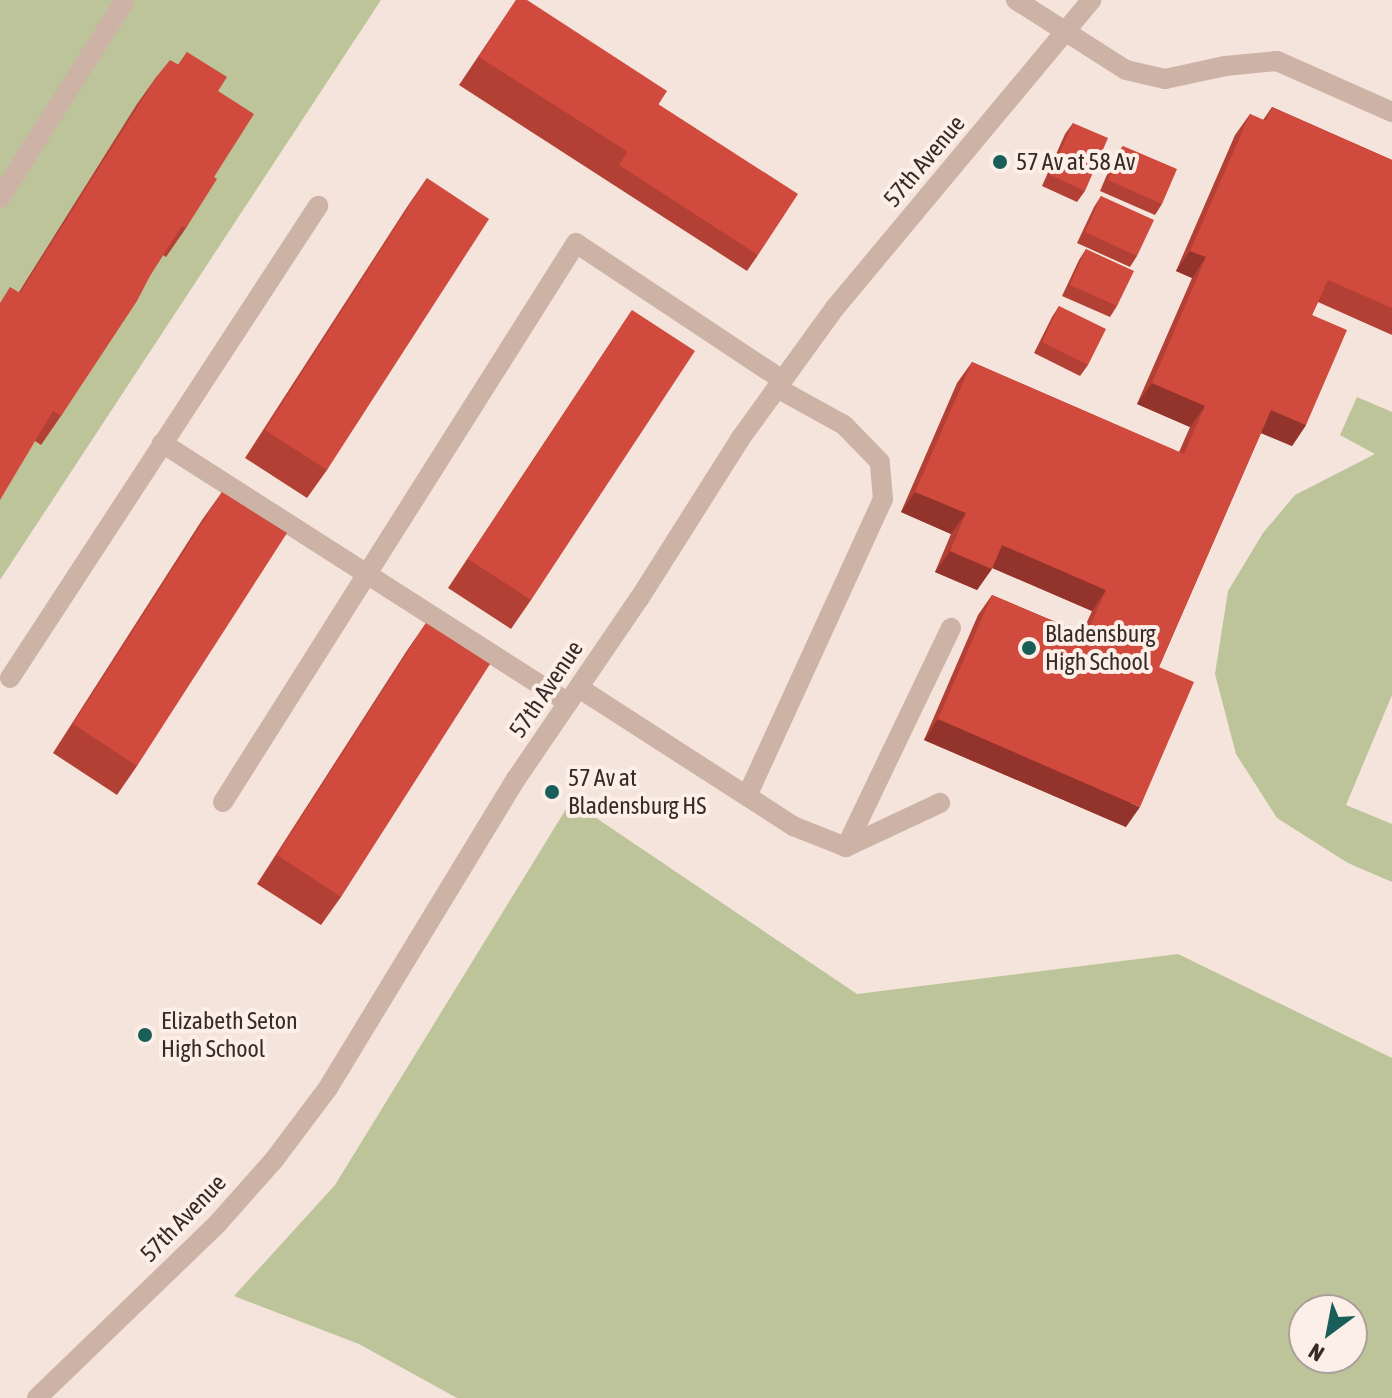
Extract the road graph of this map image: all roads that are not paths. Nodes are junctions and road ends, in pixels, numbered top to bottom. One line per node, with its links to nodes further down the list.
1 (125, 0): 6 (street)
2 (1016, 0): 4 (street)
3 (1091, 0): 4 (street, 57th Avenue)
4 (1063, 31): 5 (street); 8 (street, 57th Avenue)
5 (1392, 112)
6 (0, 198)
7 (318, 206): 9 (street)
8 (780, 384): 10 (street); 13 (street, 57th Avenue); 14 (street)
9 (162, 443): 10 (street); 12 (street)
10 (365, 575): 13 (street); 15 (street)
11 (951, 628): 17 (street)
12 (10, 678)
13 (573, 696): 14 (street); 18 (street, 57th Avenue)
14 (747, 796): 17 (street)
15 (223, 802)
16 (940, 803): 17 (street)
17 (846, 847)
18 (37, 1398)

